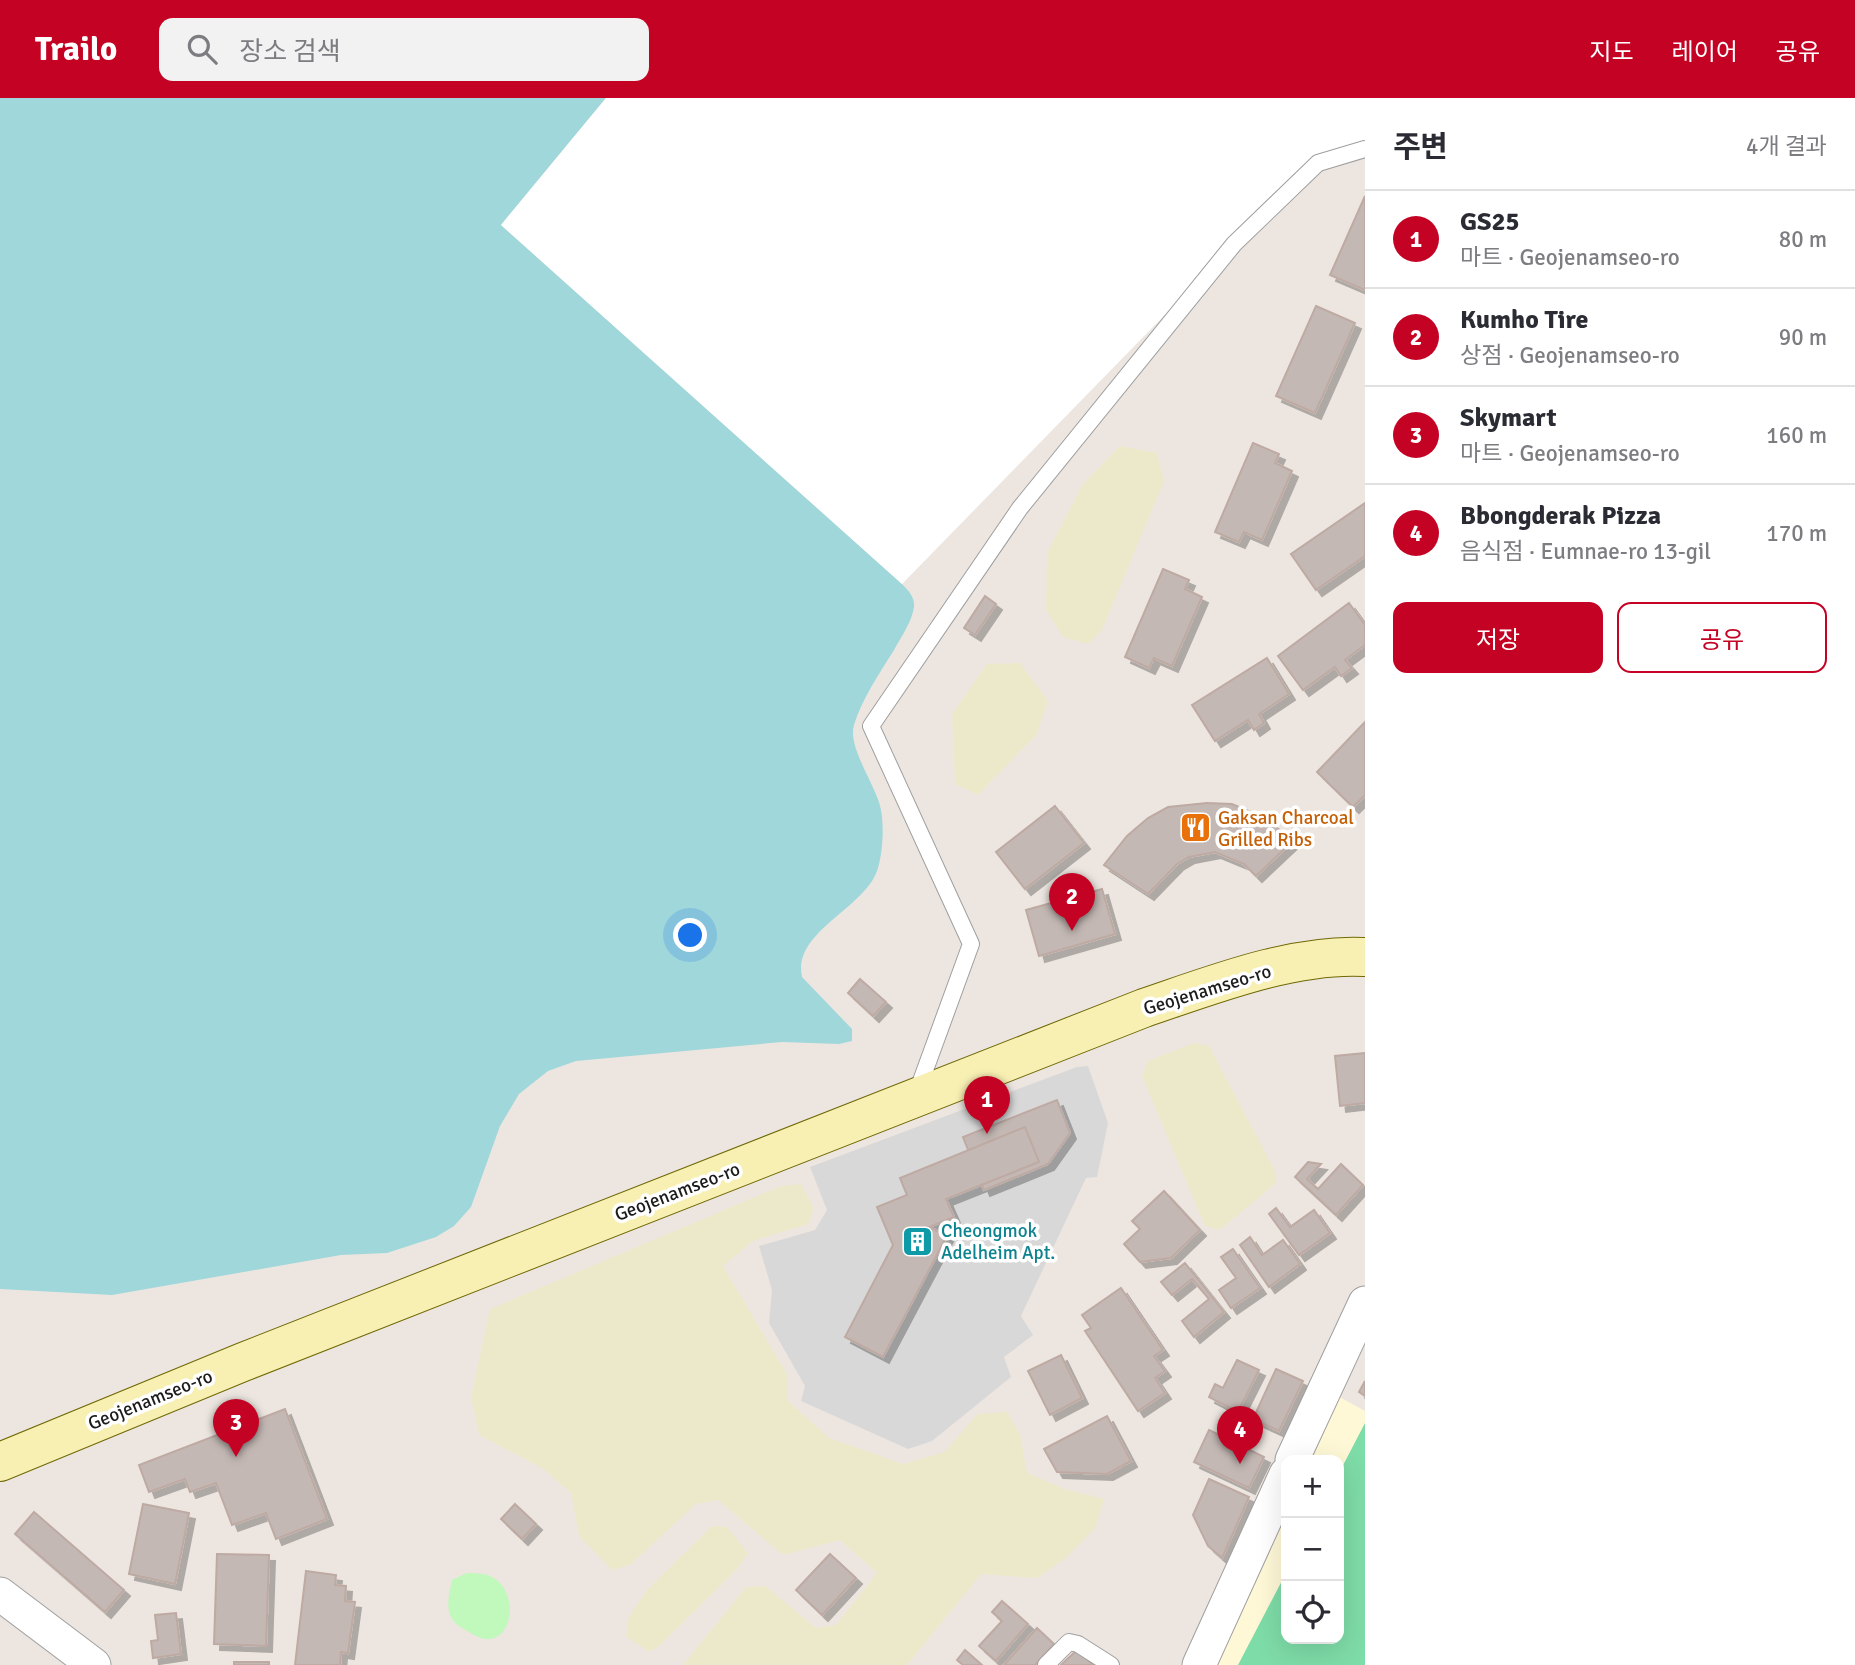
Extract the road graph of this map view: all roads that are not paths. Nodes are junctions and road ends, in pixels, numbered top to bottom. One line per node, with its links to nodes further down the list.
1 (1365, 149): 3 (lane)
2 (1365, 957): 3 (main road, Geojenamseo-ro)
3 (915, 1098): 6 (main road, Geojenamseo-ro)
4 (1365, 1303): 5 (street)
5 (1294, 1455)
6 (0, 1462)
7 (1281, 1485): 12 (street)
8 (0, 1594): 9 (street)
9 (94, 1665)
10 (1046, 1665): 11 (lane)
11 (1111, 1665)
12 (1199, 1665)

